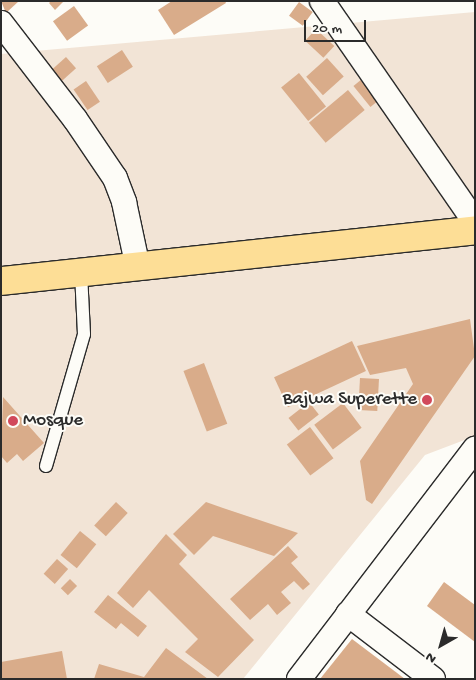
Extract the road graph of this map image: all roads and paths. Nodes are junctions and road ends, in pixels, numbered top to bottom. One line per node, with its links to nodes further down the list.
1 (322, 1): 3 (street)
2 (1, 23): 5 (street)
3 (475, 222)
4 (475, 230): 5 (highway)
5 (138, 268): 6 (highway)
6 (81, 273): 7 (highway); 9 (lane)
7 (1, 281)
8 (475, 449): 10 (street)
9 (46, 466)
10 (348, 614): 11 (street); 12 (street)
11 (299, 679)
12 (434, 679)

